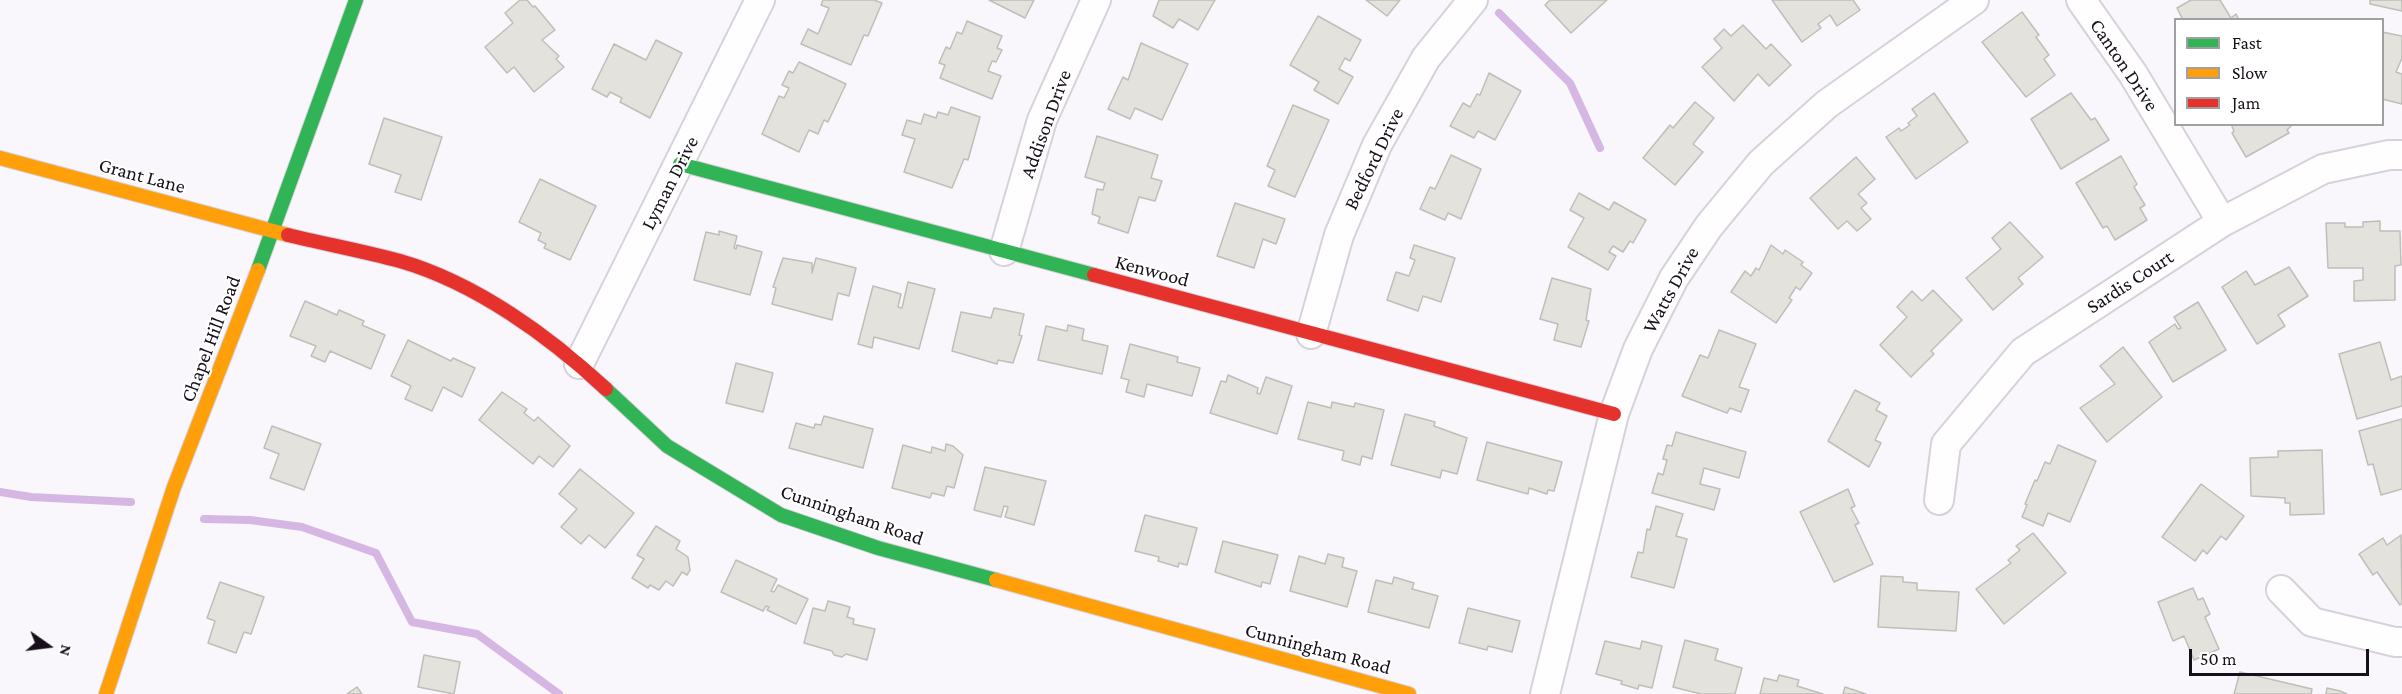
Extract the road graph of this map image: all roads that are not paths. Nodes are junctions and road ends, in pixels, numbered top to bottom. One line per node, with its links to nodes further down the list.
1 (356, 0): 11 (street, Chapel Hill Road)
2 (760, 0): 9 (street, Lyman Drive)
3 (1096, 0): 12 (street, Addison Drive)
4 (1473, 0): 13 (street, Bedford Drive)
5 (1974, 0): 15 (street, Watts Drive)
6 (2081, 0): 10 (street, Canton Drive)
7 (2402, 155): 10 (street, Sardis Court)
8 (0, 158): 11 (street, Grant Lane)
9 (680, 164): 12 (street, Kenwood); 14 (street, Lyman Drive)
10 (2222, 222): 16 (street, Sardis Court)
11 (273, 231): 14 (street, Cunningham Road); 20 (street, Chapel Hill Road)
12 (1004, 251): 13 (street, Kenwood)
13 (1311, 334): 15 (street, Kenwood)
14 (579, 364): 19 (street, Cunningham Road)
15 (1614, 414): 22 (street, Watts Drive)
16 (1939, 500)
17 (2281, 590): 18 (street)
18 (2402, 642)
19 (1366, 688): 21 (street, Cunningham Road)
20 (106, 694)
21 (1409, 694)
22 (1545, 694)

